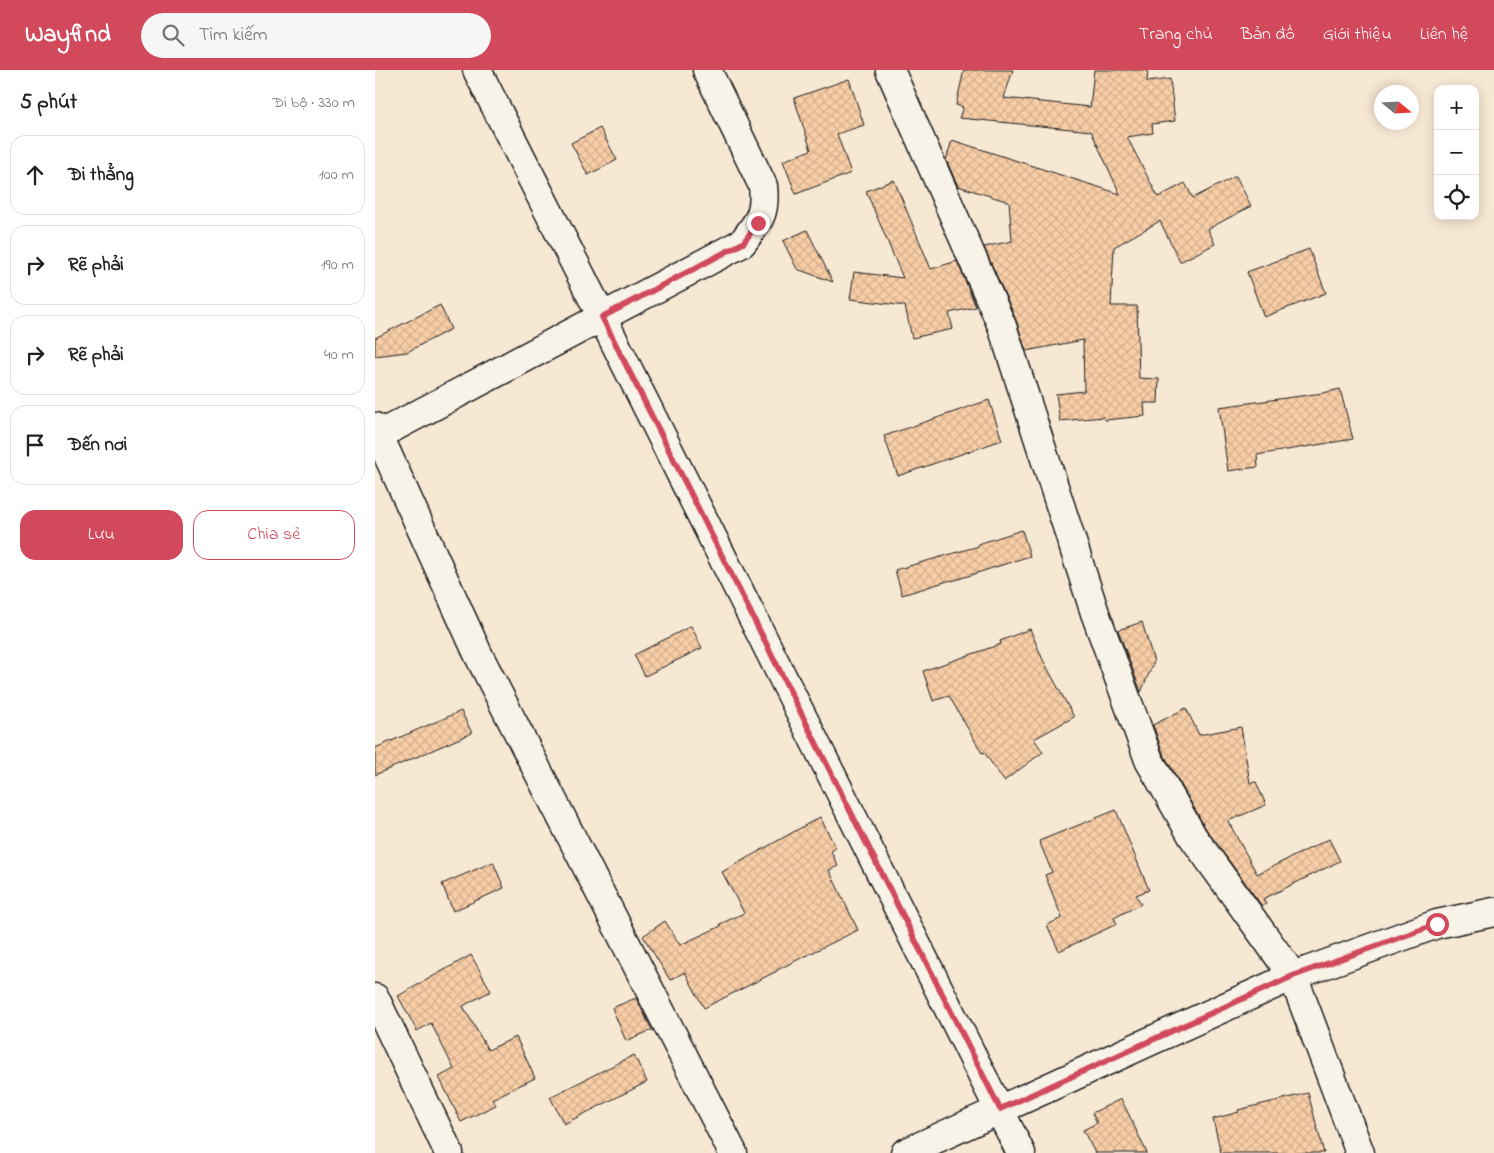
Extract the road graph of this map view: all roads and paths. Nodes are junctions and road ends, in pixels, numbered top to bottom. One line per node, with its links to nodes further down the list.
1 (477, 70): 4 (street)
2 (707, 70): 4 (street)
3 (890, 70): 7 (street)
4 (602, 317): 5 (street); 9 (street)
5 (376, 433): 11 (street)
6 (1494, 912): 7 (street)
7 (1293, 976): 9 (street); 14 (street)
8 (375, 998): 10 (street)
9 (1000, 1109): 12 (street); 13 (street)
10 (449, 1153)
11 (733, 1153)
12 (905, 1153)
13 (1021, 1153)
14 (1360, 1153)

